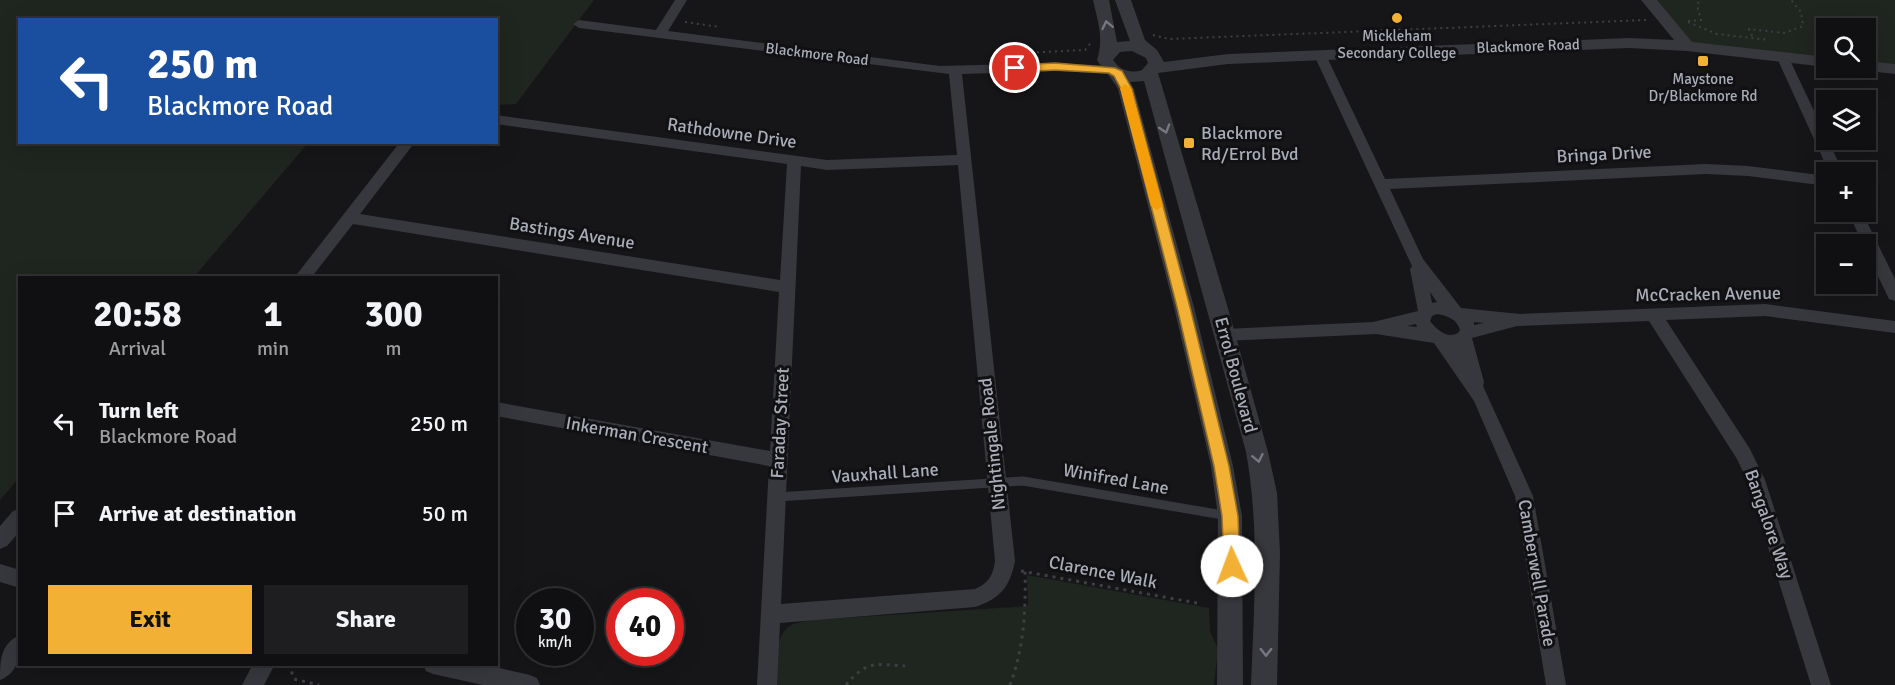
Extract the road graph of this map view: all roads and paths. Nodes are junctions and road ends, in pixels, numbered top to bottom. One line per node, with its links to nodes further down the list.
1 (681, 0): 8 (street)
2 (1101, 0): 19 (street, Errol Boulevard, one-way to 2)
3 (1123, 0): 12 (street, Errol Boulevard)
4 (1649, 0): 7 (street)
5 (1700, 0): 13 (path)
6 (1791, 0): 13 (path)
7 (1665, 19): 12 (path); 15 (street)
8 (668, 20): 10 (path); 11 (street)
9 (579, 24): 11 (street, Blackmore Road)
10 (726, 27)
11 (658, 35): 25 (street, Blackmore Road)
12 (1135, 35): 21 (street, Errol Boulevard)
13 (1752, 37): 14 (path); 18 (path)
14 (1773, 40)
15 (1687, 46): 17 (street, Blackmore Road); 18 (street, Blackmore Road)
16 (991, 54): 19 (path)
17 (1320, 55): 21 (street, Blackmore Road); 32 (street)
18 (1761, 55): 20 (street, Blackmore Road)
19 (1111, 57): 21 (street); 21 (street); 25 (street, Blackmore Road); 53 (street, Errol Boulevard)
20 (1783, 57): 22 (street, Blackmore Road); 30 (street)
21 (1150, 61): 45 (street, Errol Boulevard, one-way to 45)
22 (1816, 61)
23 (1876, 67): 24 (street)
24 (1895, 69)
25 (955, 70): 28 (street, Nightingale Road)
26 (498, 119): 29 (street, Rathdowne Drive)
27 (406, 144): 33 (street)
28 (964, 160): 29 (street, Rathdowne Drive); 51 (street, Nightingale Road)
29 (794, 162): 37 (street, Faraday Street)
30 (1831, 162)
31 (1816, 180): 32 (street, Bringa Drive)
32 (1382, 184): 35 (street)
33 (350, 218): 36 (street); 37 (street, Bastings Avenue)
34 (1860, 222): 38 (street)
35 (1417, 262): 39 (street); 40 (street)
36 (304, 276)
37 (788, 287): 50 (street, Faraday Street)
38 (1895, 295)
39 (1456, 312): 40 (street); 42 (street, McCracken Avenue); 46 (street)
40 (1424, 314): 44 (street); 47 (street)
41 (1653, 314): 42 (street, McCracken Avenue); 43 (street, McCracken Avenue); 78 (street, Bangalore Way)
42 (1520, 320): 46 (street, McCracken Avenue)
43 (1895, 327)
44 (1373, 328): 45 (street); 47 (street)
45 (1225, 335): 76 (street, Errol Boulevard, one-way to 76)
46 (1466, 335): 47 (street); 48 (street, Camberwell Parade)
47 (1437, 338): 48 (street, Camberwell Parade)
48 (1481, 397): 77 (street, Camberwell Parade)
49 (498, 409): 50 (street, Inkerman Crescent)
50 (777, 460): 52 (street, Faraday Street)
51 (996, 483): 52 (lane, Vauxhall Lane); 53 (lane, Winifred Lane); 57 (street, Nightingale Road)
52 (777, 497): 61 (street, Faraday Street)
53 (1230, 516): 75 (street, Errol Boulevard)
54 (18, 519): 55 (street)
55 (0, 540)
56 (1024, 571): 57 (path, Clarence Walk); 60 (path, Clarence Walk); 74 (path)
57 (1004, 572): 61 (street)
58 (0, 573): 59 (street)
59 (18, 578)
60 (1197, 603)
61 (770, 614): 72 (street, Faraday Street)
62 (18, 648): 67 (street)
63 (264, 666): 69 (street)
64 (290, 666): 70 (path)
65 (441, 666): 68 (street)
66 (904, 666): 73 (path)
67 (0, 670)
68 (496, 682): 71 (street)
69 (252, 685)
70 (319, 685)
71 (530, 685)
72 (767, 685)
73 (846, 685)
74 (1010, 685)
75 (1230, 685)
76 (1264, 685)
77 (1556, 685)
78 (1821, 685)

